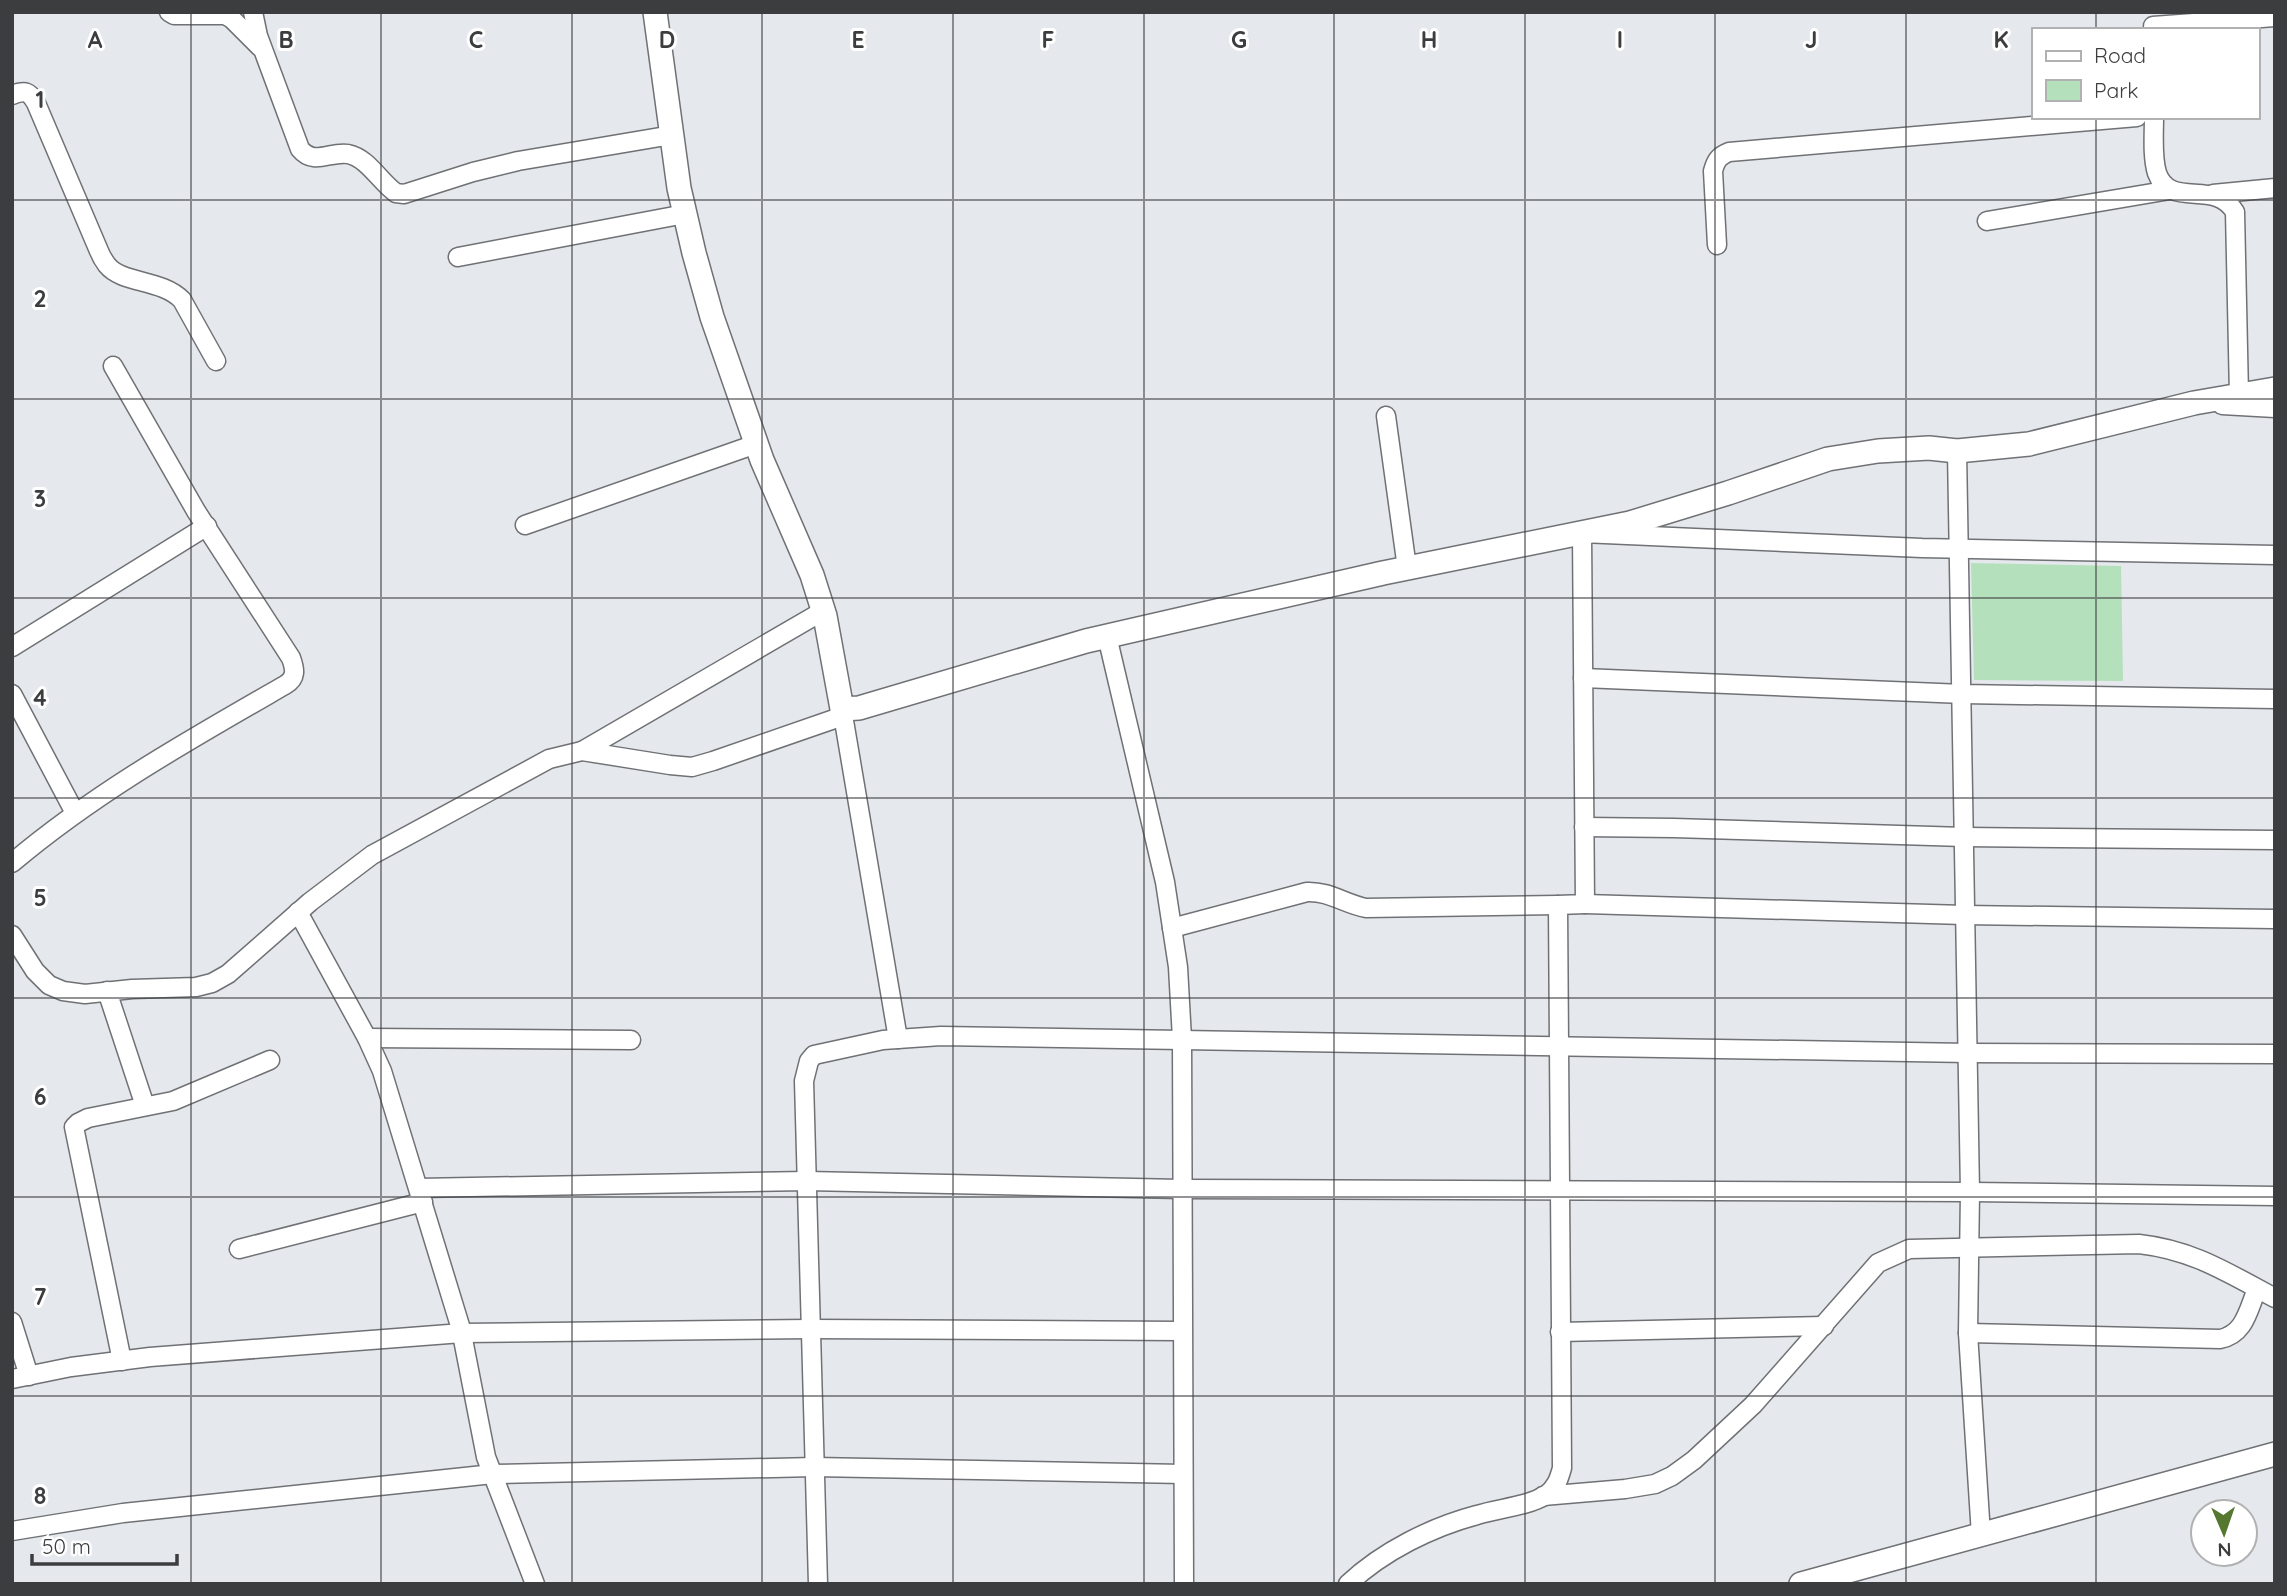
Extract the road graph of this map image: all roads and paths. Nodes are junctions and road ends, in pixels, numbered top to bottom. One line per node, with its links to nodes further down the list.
1 (169, 12): 6 (street)
2 (253, 12): 6 (street)
3 (655, 12): 10 (street)
4 (2275, 17): 5 (street)
5 (2153, 23)
6 (263, 50): 10 (street)
7 (12, 95): 18 (street)
8 (2114, 119): 16 (street)
9 (2154, 119): 12 (street)
10 (671, 135): 14 (street)
11 (2275, 188): 13 (street)
12 (2170, 191): 13 (street); 15 (street)
13 (2213, 194): 21 (street)
14 (685, 214): 17 (street); 25 (street)
15 (1987, 221)
16 (1717, 245)
17 (458, 257)
18 (216, 361)
19 (113, 366): 28 (street)
20 (2275, 389): 21 (street)
21 (2239, 395): 22 (street)
22 (2194, 403): 23 (street); 26 (street)
23 (2275, 408)
24 (1386, 416): 32 (street)
25 (756, 444): 27 (street); 33 (street)
26 (1957, 451): 29 (street); 30 (street)
27 (525, 525)
28 (207, 526): 35 (street); 42 (street)
29 (1582, 533): 30 (street); 32 (street); 36 (street)
30 (1960, 549): 31 (street); 38 (street)
31 (2275, 555)
32 (1407, 568): 34 (street)
33 (823, 611): 40 (street); 41 (street)
34 (1107, 636): 40 (street); 52 (street)
35 (14, 641)
36 (1583, 678): 38 (street); 43 (street)
37 (12, 694): 42 (street)
38 (1963, 694): 39 (street); 44 (street)
39 (2275, 699)
40 (843, 712): 41 (street); 56 (street)
41 (582, 751): 49 (street)
42 (75, 813): 46 (street)
43 (1584, 827): 44 (street); 47 (street)
44 (1964, 837): 45 (street); 50 (street)
45 (2275, 840)
46 (12, 863)
47 (1585, 904): 48 (street); 50 (street)
48 (1558, 905): 52 (street); 59 (street)
49 (298, 912): 54 (street); 55 (street)
50 (1964, 915): 51 (street); 60 (street)
51 (2275, 919)
52 (1172, 928): 57 (street)
53 (12, 935): 54 (street)
54 (107, 991): 63 (street)
55 (367, 1038): 58 (street); 68 (street)
56 (898, 1039): 57 (street); 64 (street)
57 (1182, 1039): 59 (street); 65 (street)
58 (631, 1040)
59 (1560, 1046): 60 (street); 66 (street)
60 (1968, 1053): 61 (street); 67 (street)
61 (2275, 1054)
62 (270, 1060): 63 (street)
63 (145, 1106): 81 (street)
64 (807, 1181): 65 (street); 68 (street); 76 (street)
65 (1181, 1189): 66 (street); 77 (street)
66 (1561, 1192): 67 (street); 78 (street)
67 (1970, 1192): 69 (street); 70 (street)
68 (421, 1195): 71 (street); 79 (street)
69 (2275, 1196)
70 (1969, 1247): 72 (street); 75 (street); 80 (street)
71 (239, 1249)
72 (2257, 1289): 73 (street); 80 (street)
73 (2275, 1298)
74 (12, 1322): 82 (street)
75 (1824, 1326): 78 (street); 87 (street)
76 (811, 1329): 77 (street); 79 (street); 84 (street)
77 (1182, 1331): 86 (street)
78 (1560, 1332): 87 (street)
79 (462, 1333): 81 (street); 85 (street)
80 (1968, 1333): 89 (street)
81 (122, 1361): 82 (street)
82 (21, 1378)
83 (2275, 1454): 89 (street)
84 (814, 1467): 85 (street); 86 (street); 91 (street)
85 (493, 1474): 88 (street); 90 (street)
86 (1183, 1474): 92 (street)
87 (1543, 1496): 93 (street)
88 (12, 1531)
89 (1981, 1535): 94 (street)
90 (535, 1584)
91 (818, 1584)
92 (1184, 1584)
93 (1348, 1584)
94 (1801, 1584)

